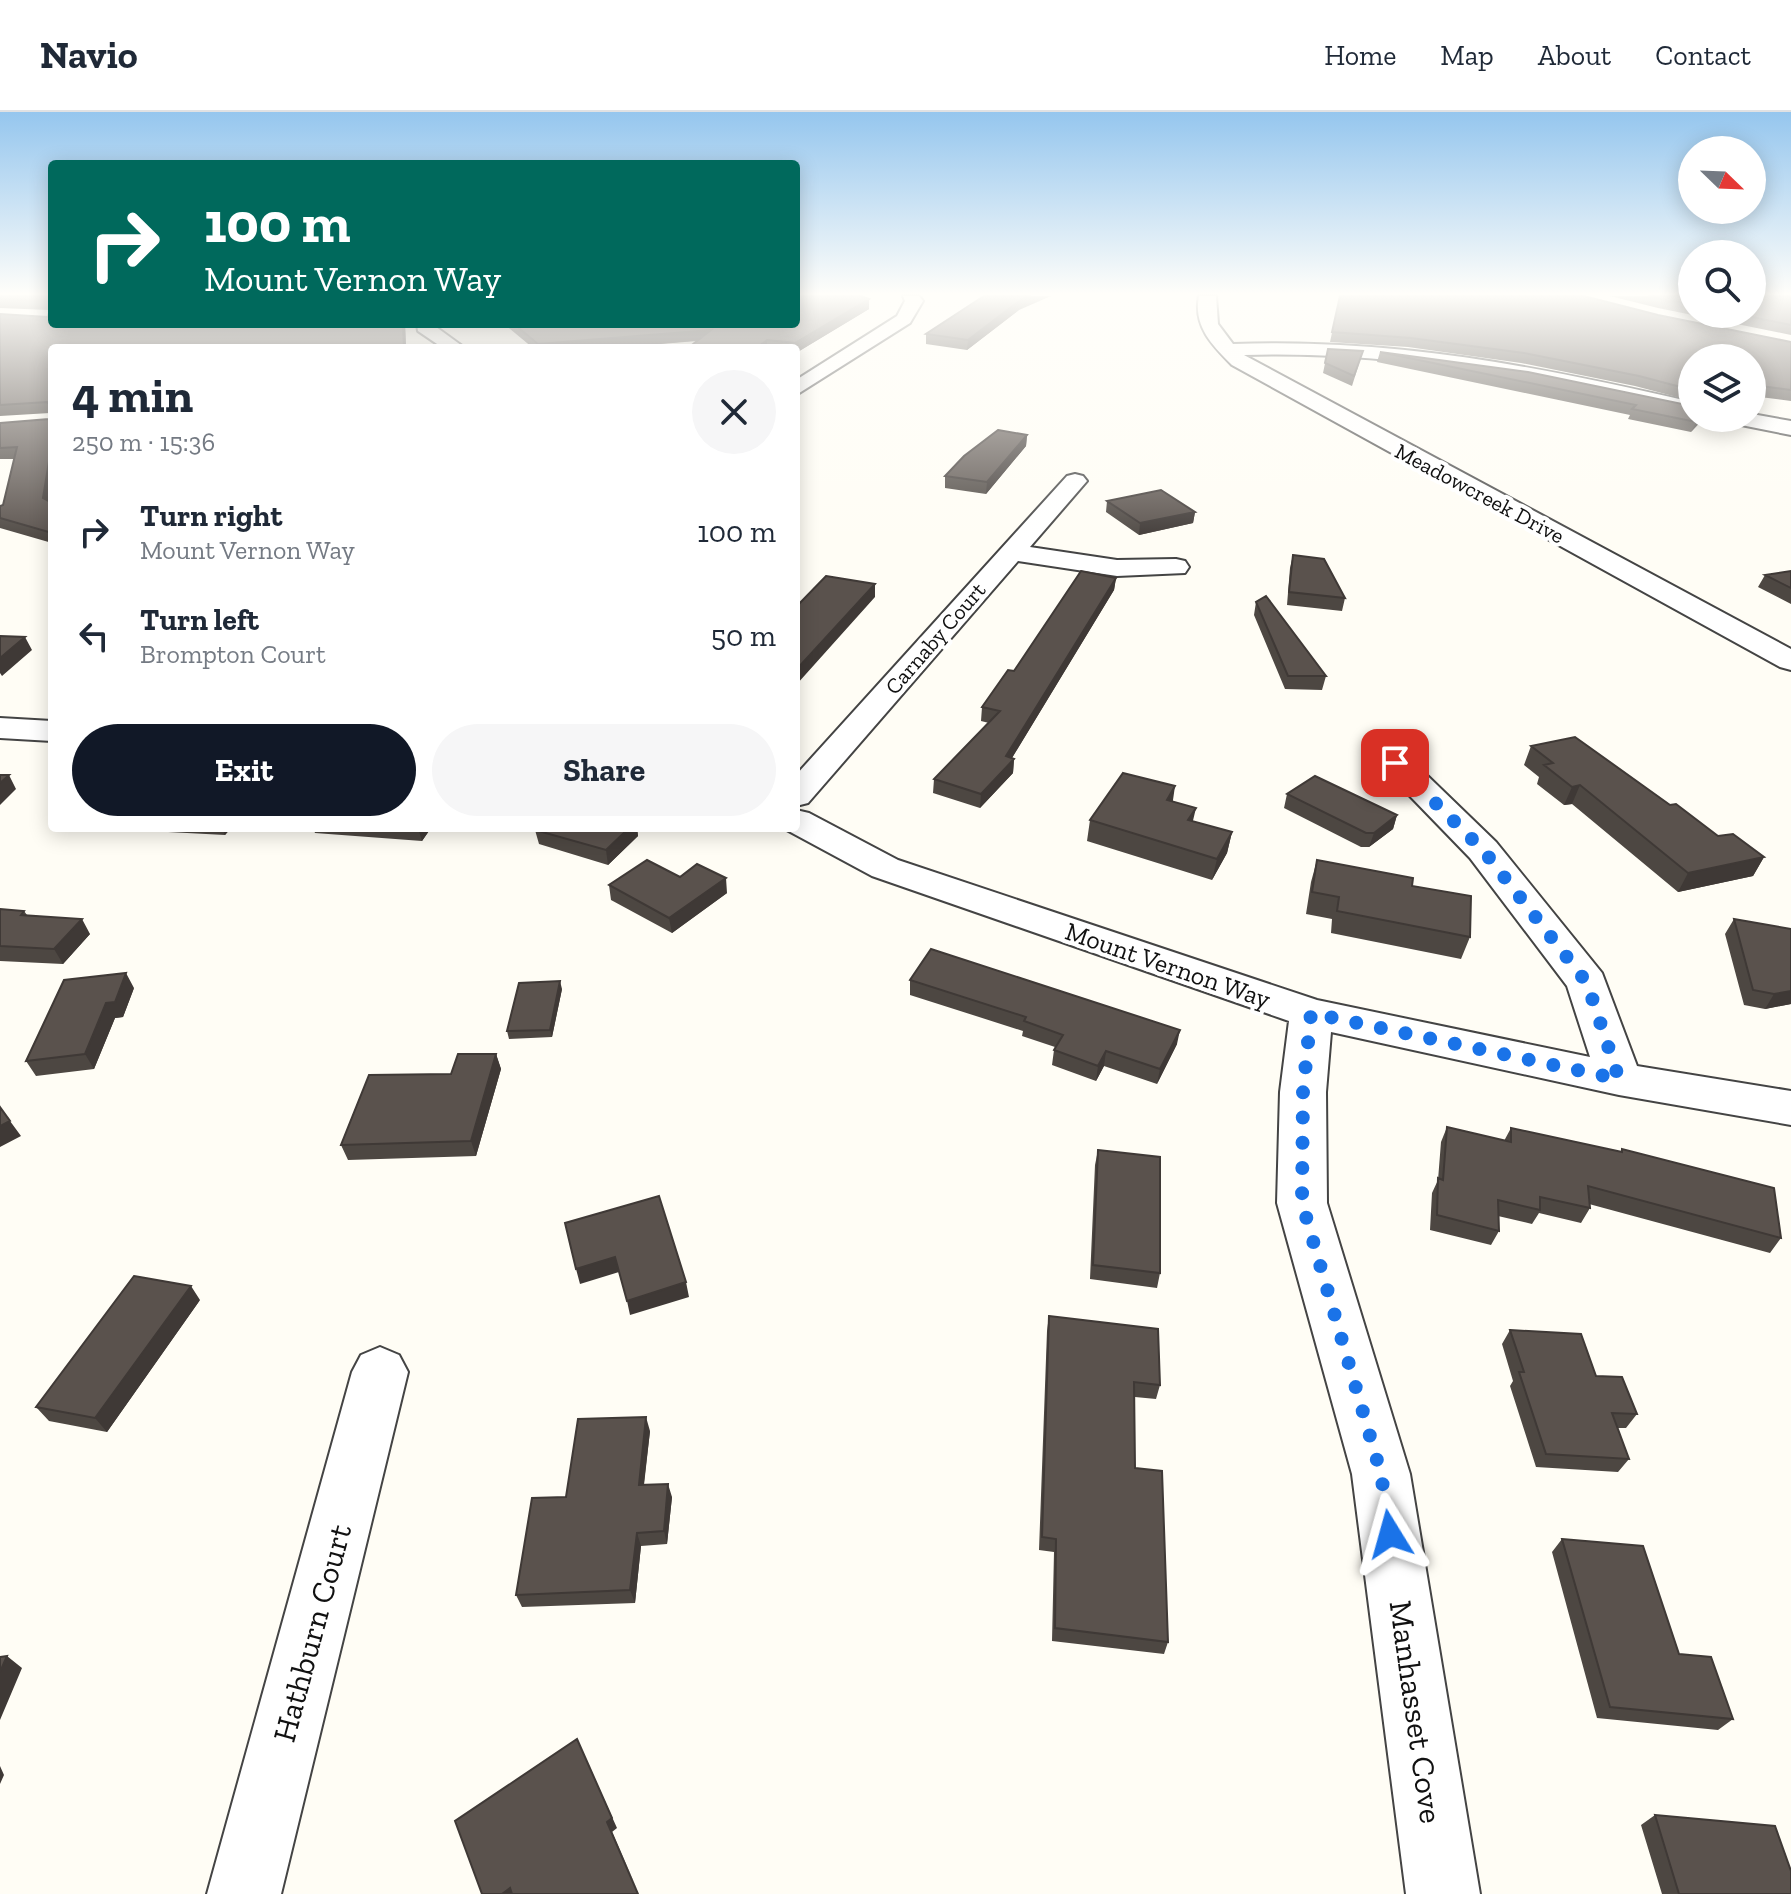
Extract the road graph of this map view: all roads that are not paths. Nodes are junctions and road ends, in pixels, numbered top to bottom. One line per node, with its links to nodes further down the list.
1 (1269, 379): 9 (street, Meadowcreek Drive)
2 (1566, 379): 3 (street)
3 (1678, 405)
4 (1766, 423): 5 (street)
5 (1791, 428)
6 (1075, 481): 7 (street, Carnaby Court)
7 (1010, 552): 8 (street); 13 (street, Carnaby Court)
8 (1176, 567)
9 (1791, 661)
10 (0, 728): 11 (street)
11 (48, 731)
12 (1395, 763): 16 (street)
13 (800, 791)
14 (800, 823): 15 (street, Mount Vernon Way)
15 (1311, 1013): 16 (street, Mount Vernon Way); 20 (street, Manhasset Cove)
16 (1619, 1079): 17 (street, Mount Vernon Way)
17 (1791, 1108)
18 (380, 1372): 19 (street, Hathburn Court)
19 (244, 1894)
20 (1443, 1894)

